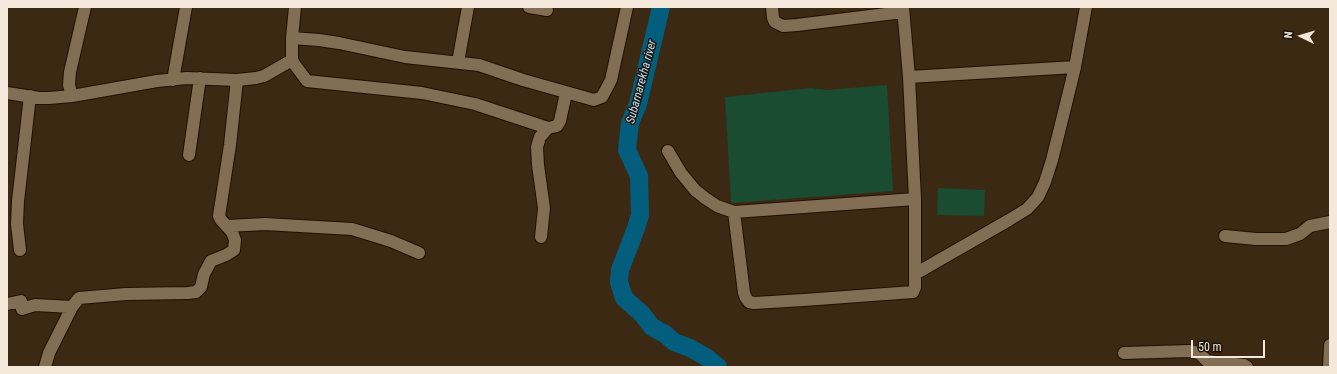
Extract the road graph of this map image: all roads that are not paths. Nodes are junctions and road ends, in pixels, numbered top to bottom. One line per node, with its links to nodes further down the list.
1 (85, 7): 22 (street)
2 (186, 7): 17 (street)
3 (296, 7): 11 (street)
4 (468, 7): 12 (street)
5 (530, 7): 10 (street)
6 (627, 7): 20 (street)
7 (772, 7): 9 (street)
8 (1086, 7): 14 (street)
9 (903, 9): 15 (street)
10 (547, 10)
11 (292, 38): 12 (street); 13 (street)
12 (458, 62): 20 (street)
13 (293, 63): 18 (street); 23 (street)
14 (1075, 67): 15 (street); 34 (street)
15 (909, 77): 26 (street)
16 (200, 78): 17 (street); 18 (street); 25 (street)
17 (173, 80): 22 (street)
18 (236, 80): 29 (street)
19 (7, 92): 21 (street)
20 (566, 93): 23 (street)
21 (30, 96): 22 (street); 32 (street)
22 (72, 96)
23 (548, 128): 31 (street)
24 (668, 151): 27 (street)
25 (189, 156)
26 (915, 200): 27 (street); 34 (street)
27 (734, 212): 34 (street)
28 (1330, 222): 30 (street)
29 (227, 226): 33 (street); 36 (street)
30 (1225, 236)
31 (542, 237)
32 (20, 250)
33 (419, 253)
34 (915, 274)
35 (7, 304): 36 (street)
36 (72, 306): 39 (street)
37 (1330, 346): 41 (street)
38 (1124, 353): 40 (street)
39 (45, 367)
40 (1246, 367)
41 (1329, 367)

